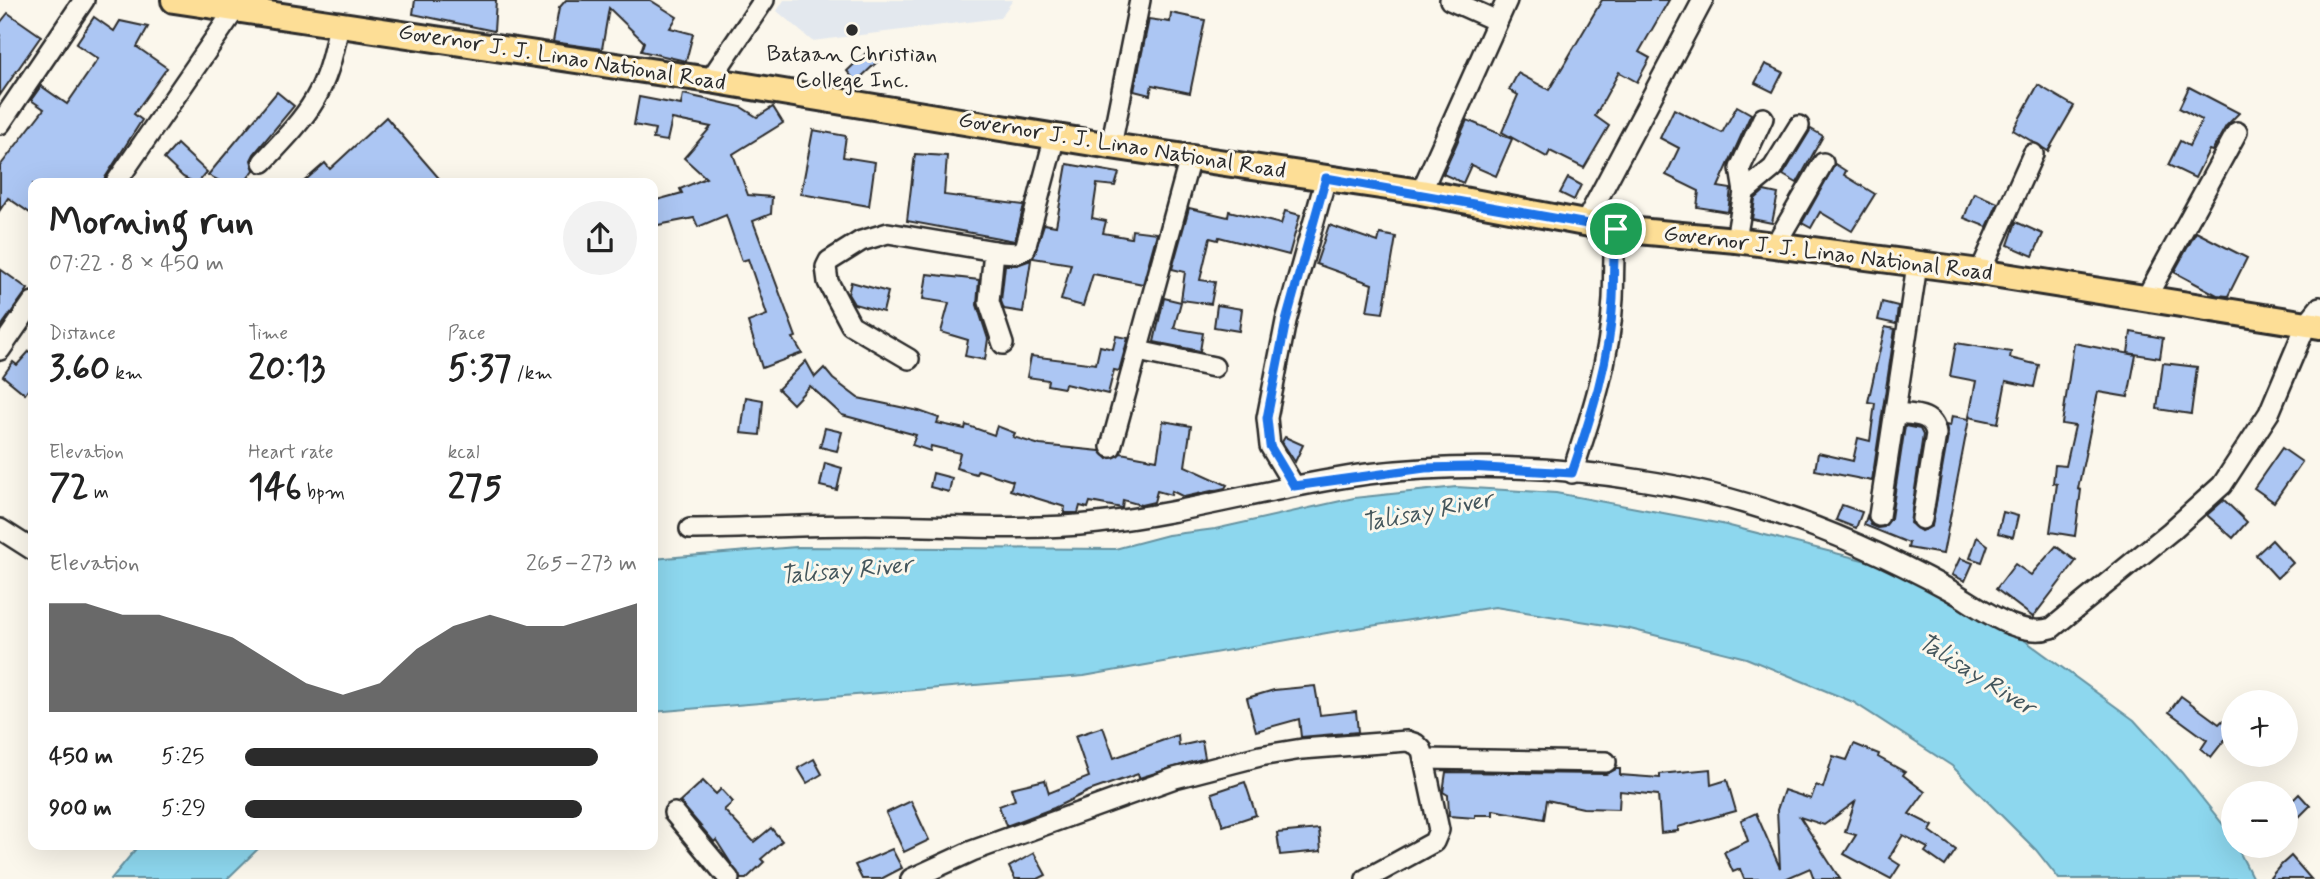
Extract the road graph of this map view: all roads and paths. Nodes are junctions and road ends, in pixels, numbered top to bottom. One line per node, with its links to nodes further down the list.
1 (84, 0): 13 (street)
2 (174, 0): 8 (main road, Governor J. J. Linao National Road)
3 (764, 0): 11 (street)
4 (1140, 0): 17 (street)
5 (1450, 0): 9 (street)
6 (1507, 0): 9 (street)
7 (1703, 0): 26 (street)
8 (236, 8): 10 (main road, Governor J. J. Linao National Road); 22 (street)
9 (1497, 21): 24 (street)
10 (339, 24): 11 (main road, Governor J. J. Linao National Road); 20 (street)
11 (710, 80): 16 (main road, Governor J. J. Linao National Road)
12 (1763, 118): 25 (street)
13 (0, 124)
14 (1799, 126): 25 (street)
15 (2237, 132): 33 (street)
16 (1055, 136): 17 (main road, Governor J. J. Linao National Road); 30 (street)
17 (1111, 146): 19 (main road, Governor J. J. Linao National Road)
18 (2033, 154): 32 (street)
19 (1190, 158): 23 (main road, Governor J. J. Linao National Road); 38 (street)
20 (263, 162)
21 (1823, 163): 29 (street)
22 (119, 178)
23 (1326, 178): 24 (main road, Governor J. J. Linao National Road); 44 (street)
24 (1420, 192): 26 (main road, Governor J. J. Linao National Road)
25 (1744, 192): 28 (street)
26 (1585, 223): 27 (main road, Governor J. J. Linao National Road)
27 (1616, 229): 28 (main road, Governor J. J. Linao National Road); 43 (street)
28 (1736, 240): 29 (main road, Governor J. J. Linao National Road)
29 (1776, 245): 31 (main road, Governor J. J. Linao National Road)
30 (994, 251): 36 (street); 39 (street)
31 (1917, 265): 32 (main road, Governor J. J. Linao National Road); 41 (street)
32 (1979, 272): 33 (main road, Governor J. J. Linao National Road)
33 (2146, 298): 35 (main road, Governor J. J. Linao National Road)
34 (28, 309): 37 (street)
35 (2316, 319): 43 (street)
36 (1003, 344)
37 (0, 350)
38 (1138, 351): 40 (street); 42 (street)
39 (909, 359)
40 (1213, 367)
41 (1896, 413): 45 (street); 46 (street)
42 (1111, 447)
43 (1572, 473): 44 (street)
44 (1294, 486): 48 (street)
45 (1879, 516)
46 (1922, 519)
47 (0, 529): 49 (street)
48 (690, 530)
49 (28, 547)
50 (1424, 759): 51 (street); 54 (street); 55 (street)
51 (1606, 762)
52 (674, 813): 53 (street)
53 (729, 879)
54 (911, 879)
55 (1366, 879)

